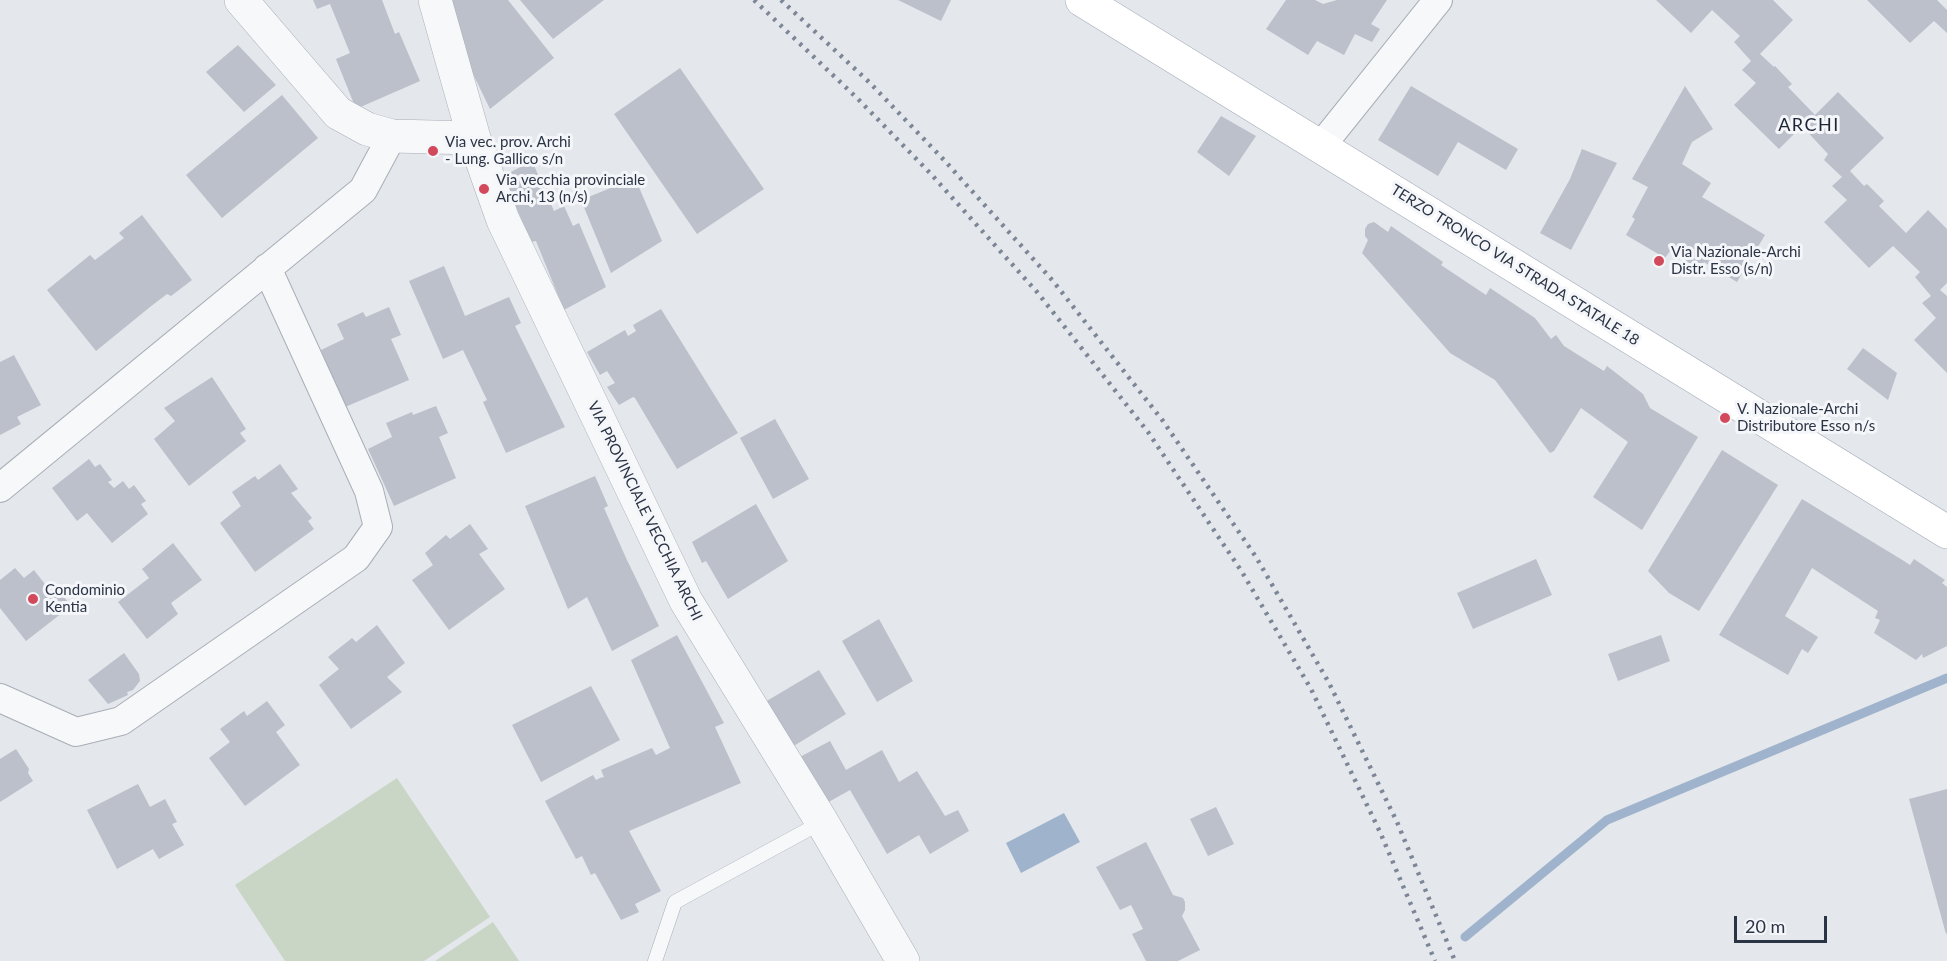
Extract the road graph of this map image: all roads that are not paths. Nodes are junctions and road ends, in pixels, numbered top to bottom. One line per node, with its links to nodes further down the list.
1 (241, 0): 5 (street)
2 (435, 0): 6 (street, VIA PROVINCIALE VECCHIA ARCHI)
3 (1082, 0): 7 (main road, TERZO TRONCO VIA STRADA STATALE 18)
4 (1438, 0): 7 (street)
5 (392, 136): 6 (street); 8 (street)
6 (474, 138): 12 (street, VIA PROVINCIALE VECCHIA ARCHI)
7 (1322, 146): 10 (main road, TERZO TRONCO VIA STRADA STATALE 18)
8 (267, 268): 9 (street); 11 (street)
9 (0, 488)
10 (1947, 532)
11 (0, 698)
12 (822, 822): 13 (lane); 14 (street, VIA PROVINCIALE VECCHIA ARCHI)
13 (655, 961)
14 (903, 961)

